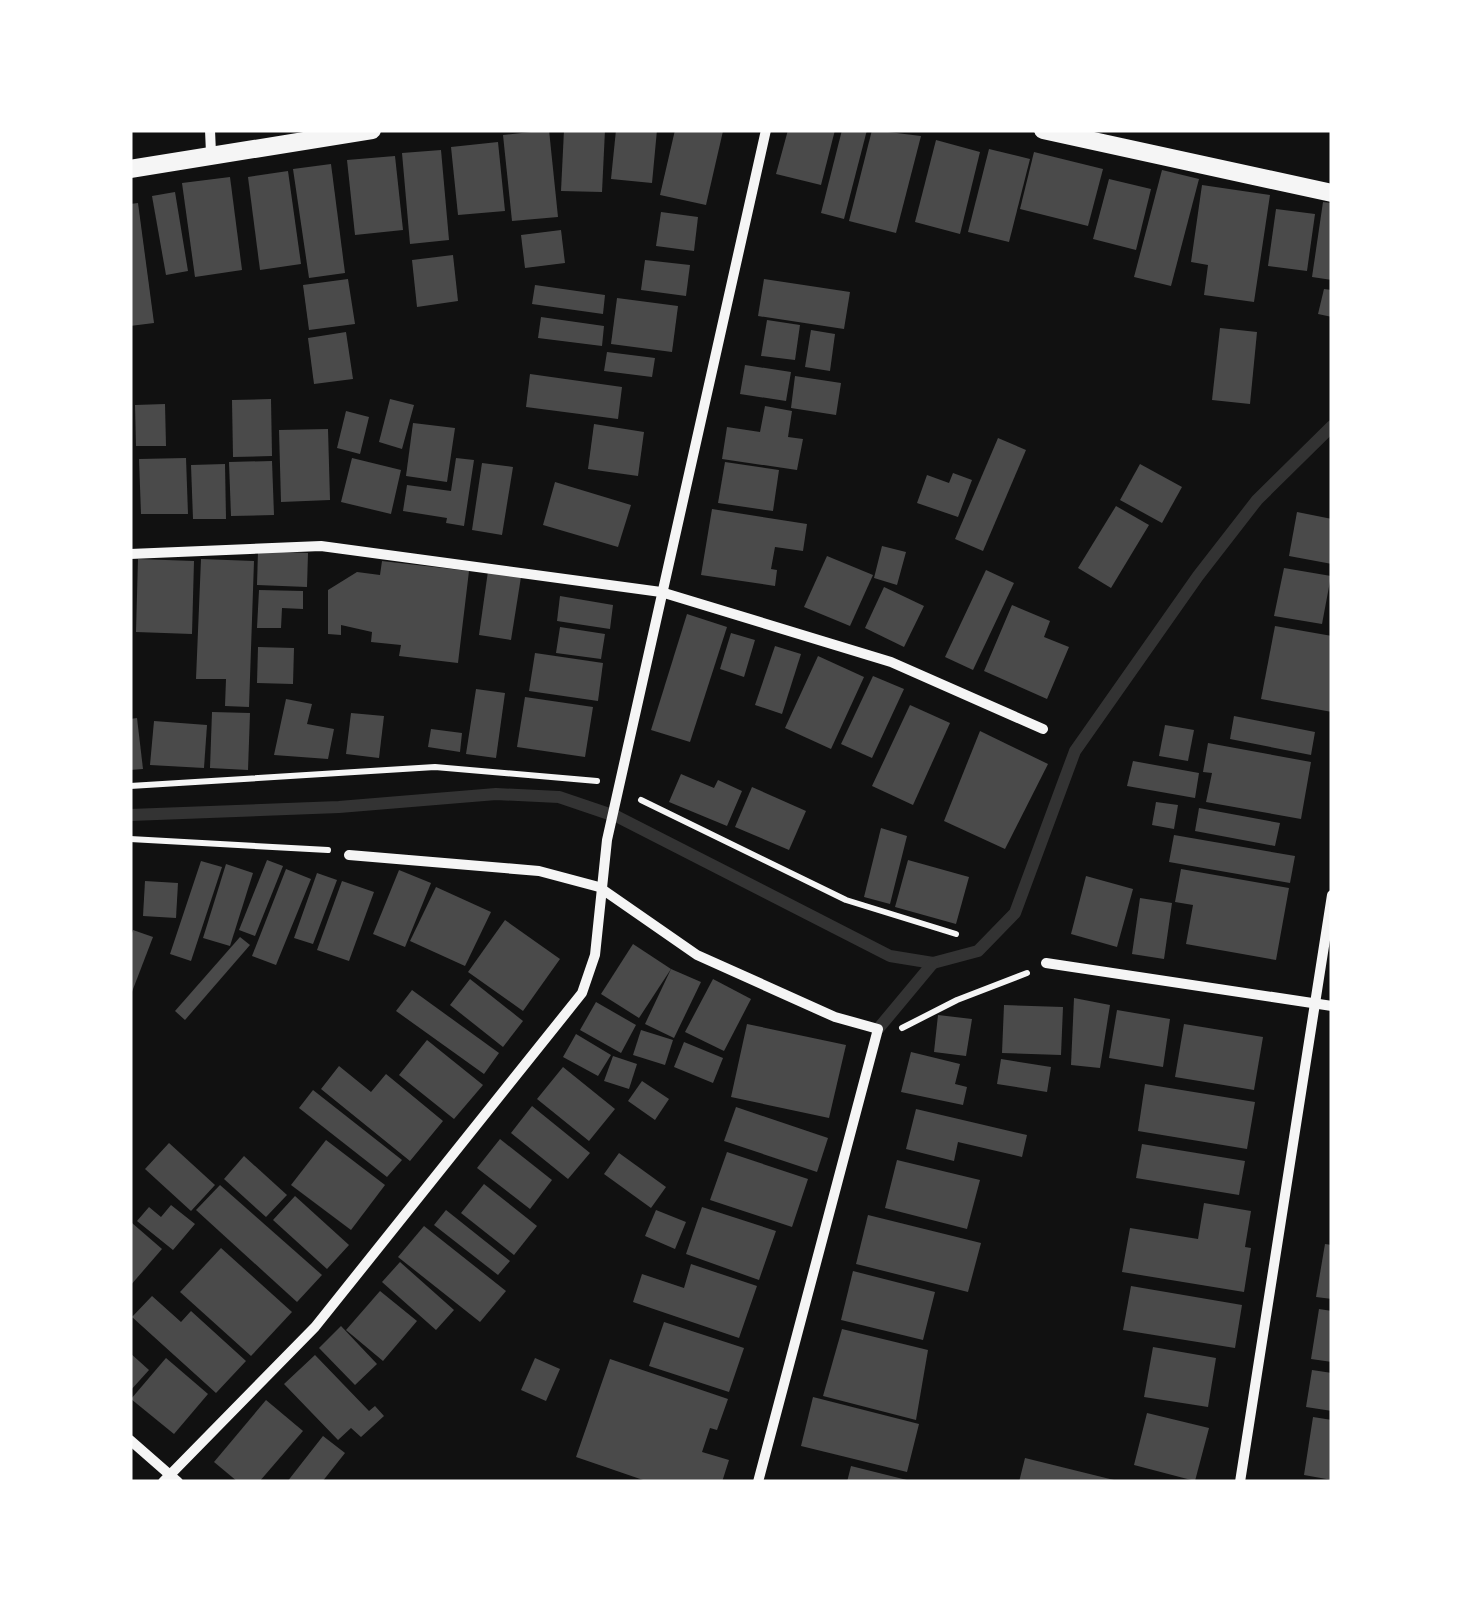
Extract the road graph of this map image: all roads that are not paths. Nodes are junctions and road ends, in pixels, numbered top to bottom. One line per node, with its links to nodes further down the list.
1 (210, 130): 5 (street)
2 (372, 130): 5 (street)
3 (766, 130): 9 (street)
4 (1044, 130): 7 (street)
5 (211, 153): 6 (street)
6 (130, 169)
7 (1332, 193)
8 (130, 554): 9 (street)
9 (661, 592): 10 (street); 12 (street)
10 (1043, 728)
11 (349, 855): 12 (street)
12 (599, 887): 18 (street); 19 (street)
13 (1332, 895): 15 (street)
14 (1046, 962): 15 (street)
15 (1316, 1005): 16 (street); 20 (street)
16 (1332, 1006)
17 (130, 1440): 18 (street)
18 (170, 1479)
19 (758, 1482)
20 (1240, 1482)

